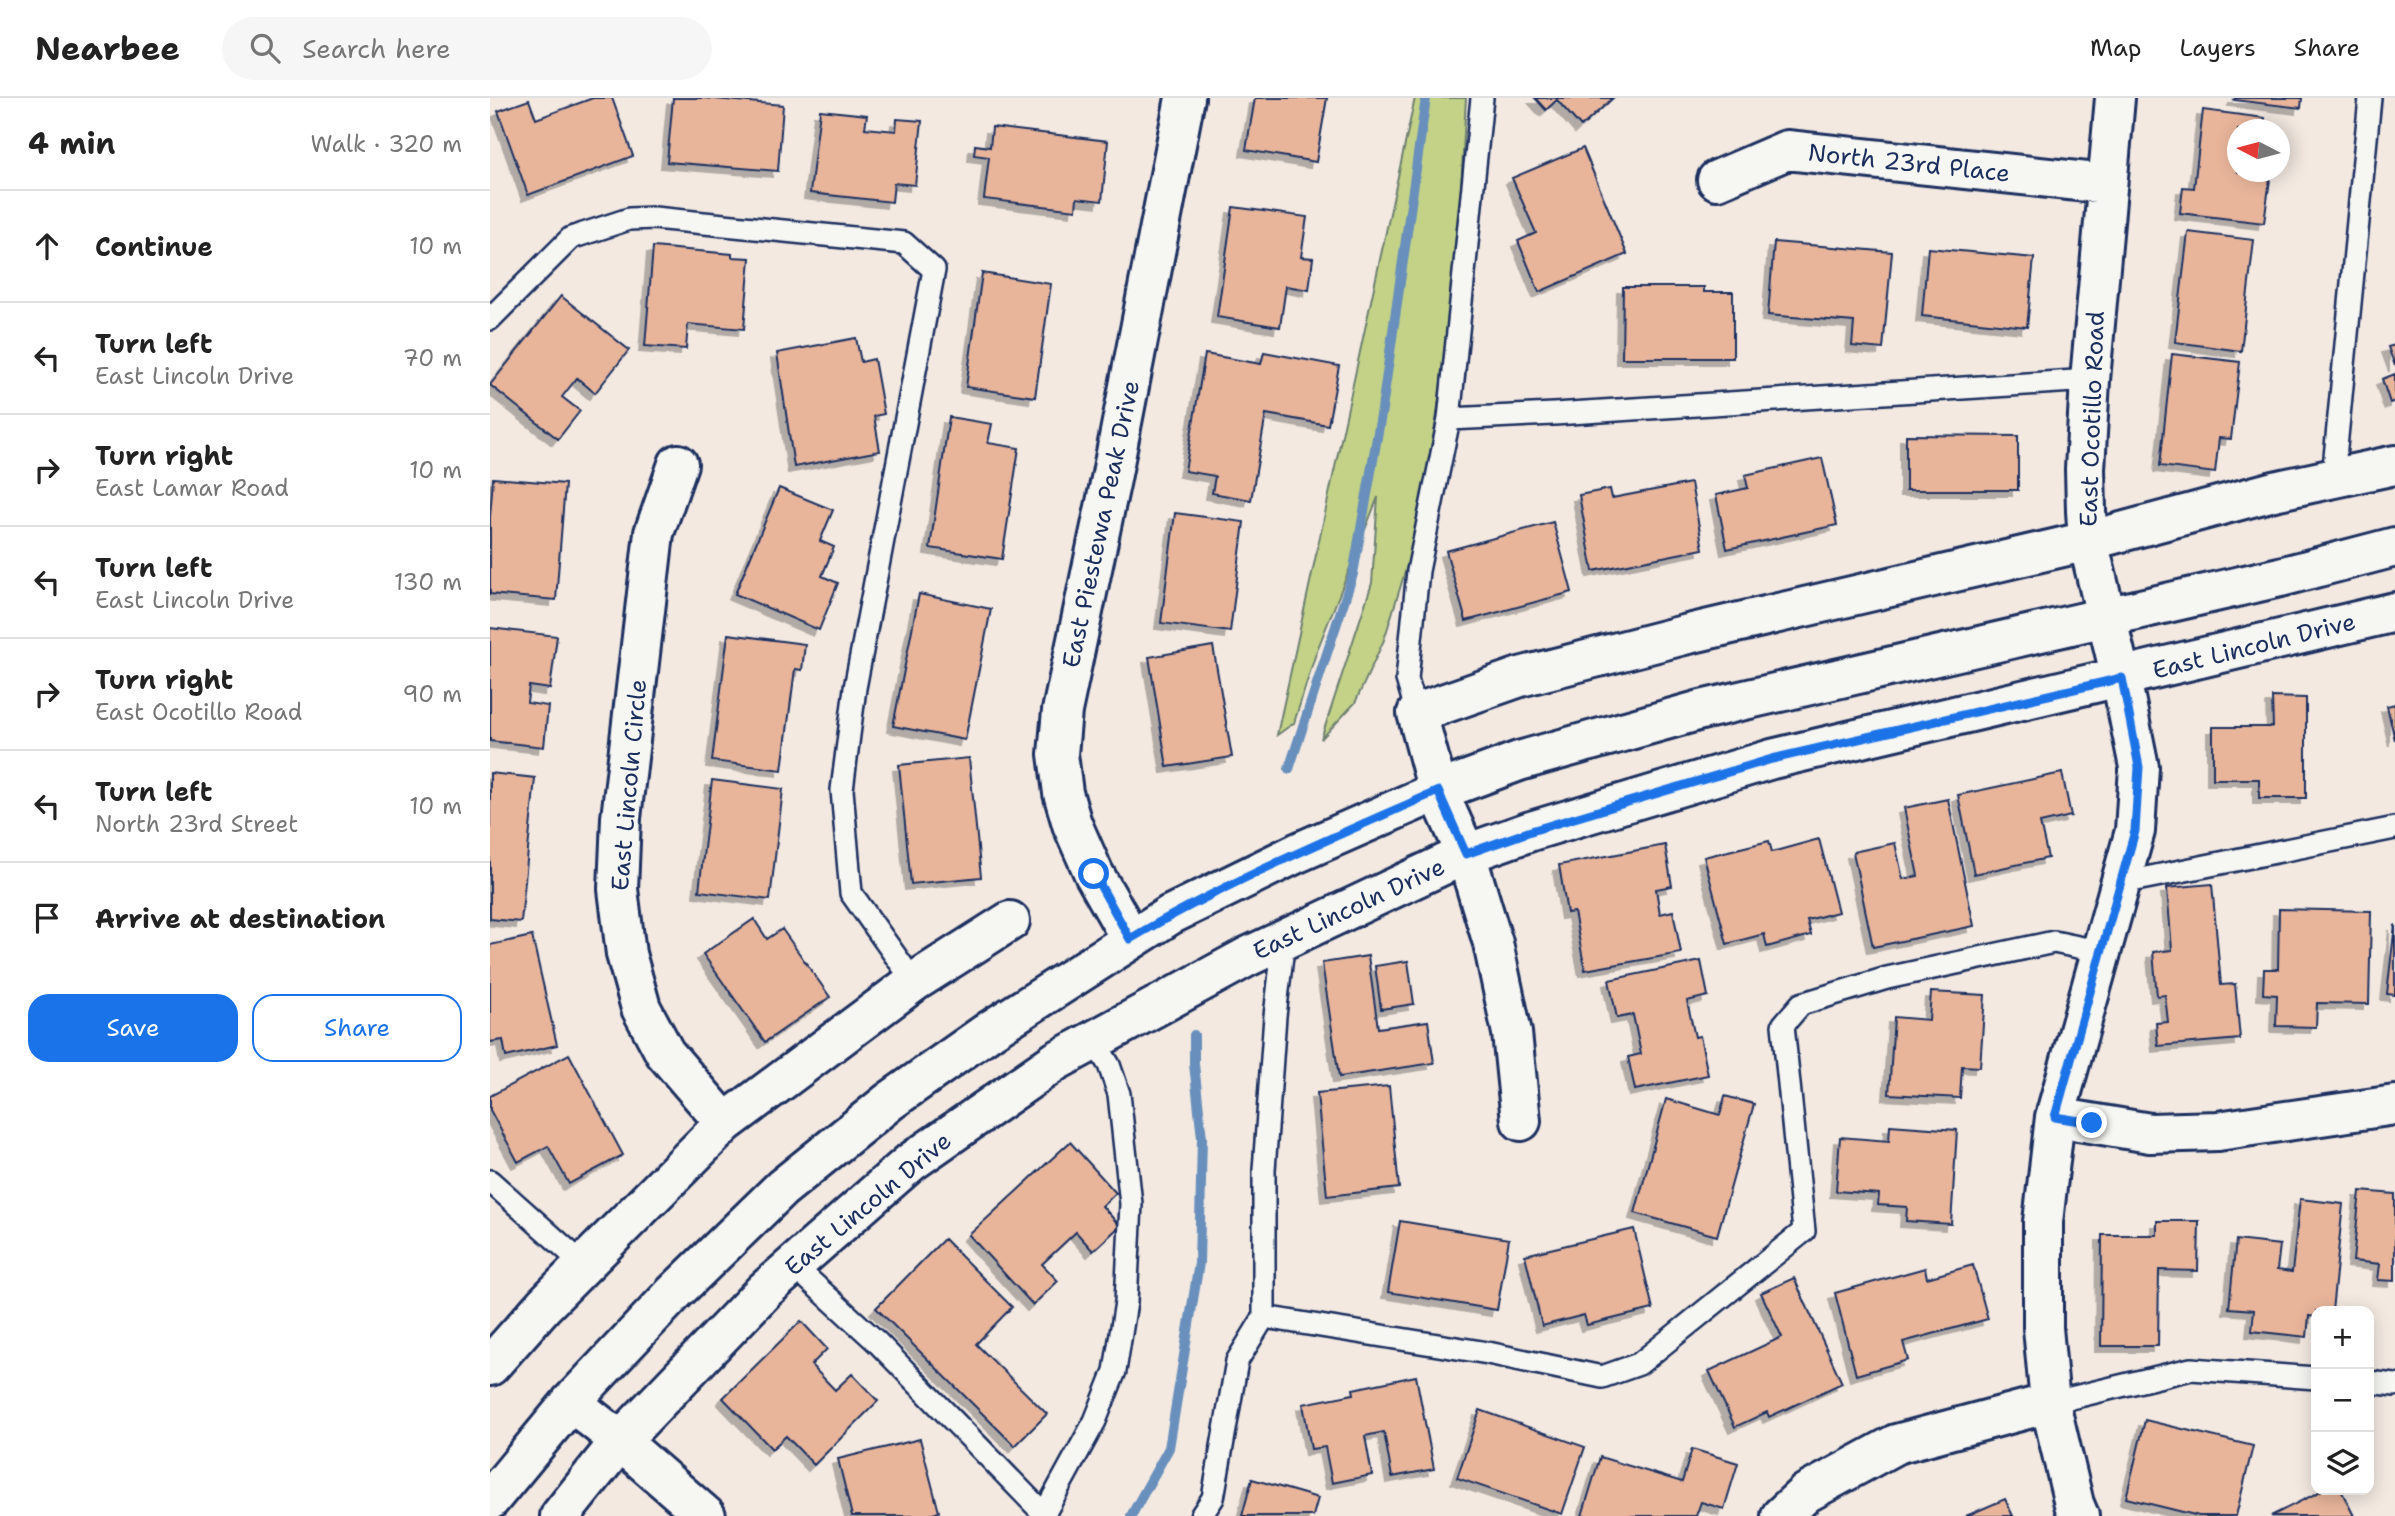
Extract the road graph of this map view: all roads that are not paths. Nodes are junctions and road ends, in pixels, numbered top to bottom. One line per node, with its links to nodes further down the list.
1 (1185, 98): 24 (street, East Piestewa Peak Drive)
2 (1482, 98): 9 (lane)
3 (2115, 98): 6 (street, East Ocotillo Road)
4 (2370, 98): 12 (lane)
5 (1717, 180): 6 (street, North 23rd Place)
6 (2106, 184): 8 (street, East Ocotillo Road)
7 (490, 319): 27 (lane)
8 (2090, 380): 9 (lane); 13 (street, East Ocotillo Road)
9 (1449, 418): 18 (lane)
10 (678, 464): 32 (street, East Lincoln Circle)
11 (2395, 465): 12 (street)
12 (2333, 478): 13 (street)
13 (2088, 541): 16 (street, East Ocotillo Road); 18 (street)
14 (2395, 547): 16 (street)
15 (2395, 612): 17 (street, East Lincoln Drive)
16 (2106, 616): 17 (street, East Ocotillo Road); 19 (street)
17 (2122, 678): 21 (street, East Lincoln Drive); 22 (street, East Ocotillo Road)
18 (1417, 713): 19 (street)
19 (1438, 791): 21 (street); 24 (street)
20 (2395, 828): 22 (lane)
21 (1466, 854): 25 (street, East Lincoln Drive); 31 (street)
22 (2121, 883): 26 (street, East Ocotillo Road)
23 (1010, 921): 27 (street)
24 (1130, 939): 41 (street)
25 (1284, 939): 28 (street, East Lincoln Drive); 36 (lane)
26 (2102, 952): 30 (street, East Ocotillo Road); 36 (lane)
27 (914, 982): 32 (street)
28 (1094, 1041): 35 (street, East Lincoln Drive); 45 (lane)
29 (2395, 1105): 30 (street)
30 (2055, 1117): 42 (street, East Ocotillo Road)
31 (1521, 1121)
32 (725, 1123): 34 (street)
33 (490, 1181): 34 (lane)
34 (584, 1265): 37 (street)
35 (793, 1265): 43 (street, East Lincoln Drive); 45 (lane)
36 (1264, 1317): 48 (lane)
37 (490, 1366)
38 (2311, 1378): 42 (lane)
39 (2374, 1383): 40 (lane)
40 (2395, 1385)
41 (571, 1402): 43 (street); 44 (street)
42 (2050, 1403): 49 (street); 50 (street, East Ocotillo Road)
43 (620, 1441): 46 (street, East Lincoln Drive); 47 (street)
44 (490, 1500)
45 (1044, 1515)
46 (560, 1516)
47 (706, 1516)
48 (1201, 1516)
49 (1781, 1516)
50 (2080, 1516)

